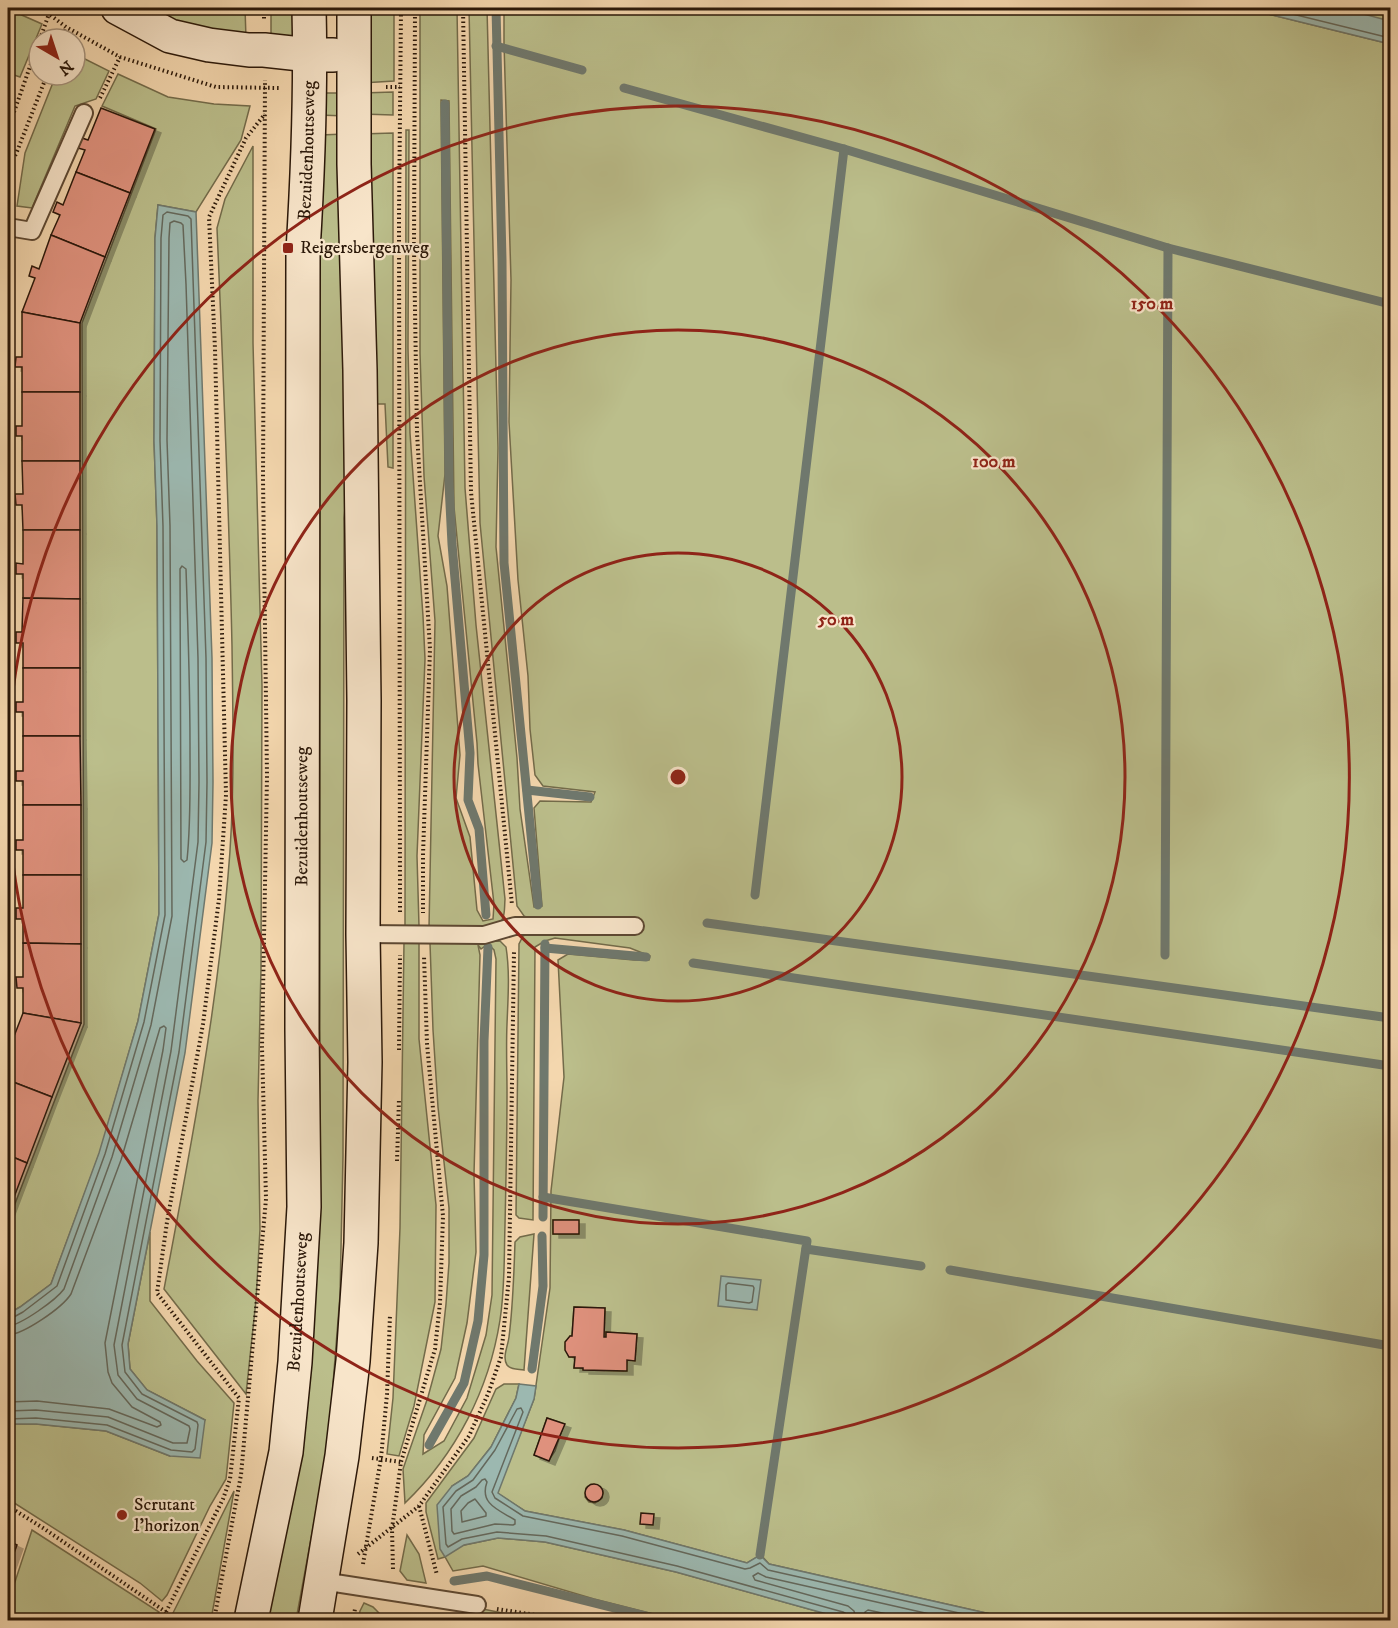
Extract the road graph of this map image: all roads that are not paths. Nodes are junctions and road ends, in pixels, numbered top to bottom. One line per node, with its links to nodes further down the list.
1 (118, 8): 4 (main road)
2 (309, 8): 4 (main road, Bezuidenhoutseweg)
3 (354, 8): 5 (main road)
4 (310, 55): 5 (main road); 12 (main road, Bezuidenhoutseweg)
5 (354, 55): 9 (main road)
6 (84, 113): 7 (lane)
7 (8, 227)
8 (635, 926): 9 (lane)
9 (363, 934): 10 (main road)
10 (322, 1581): 11 (lane); 13 (main road)
11 (477, 1605)
12 (251, 1620)
13 (315, 1620)

